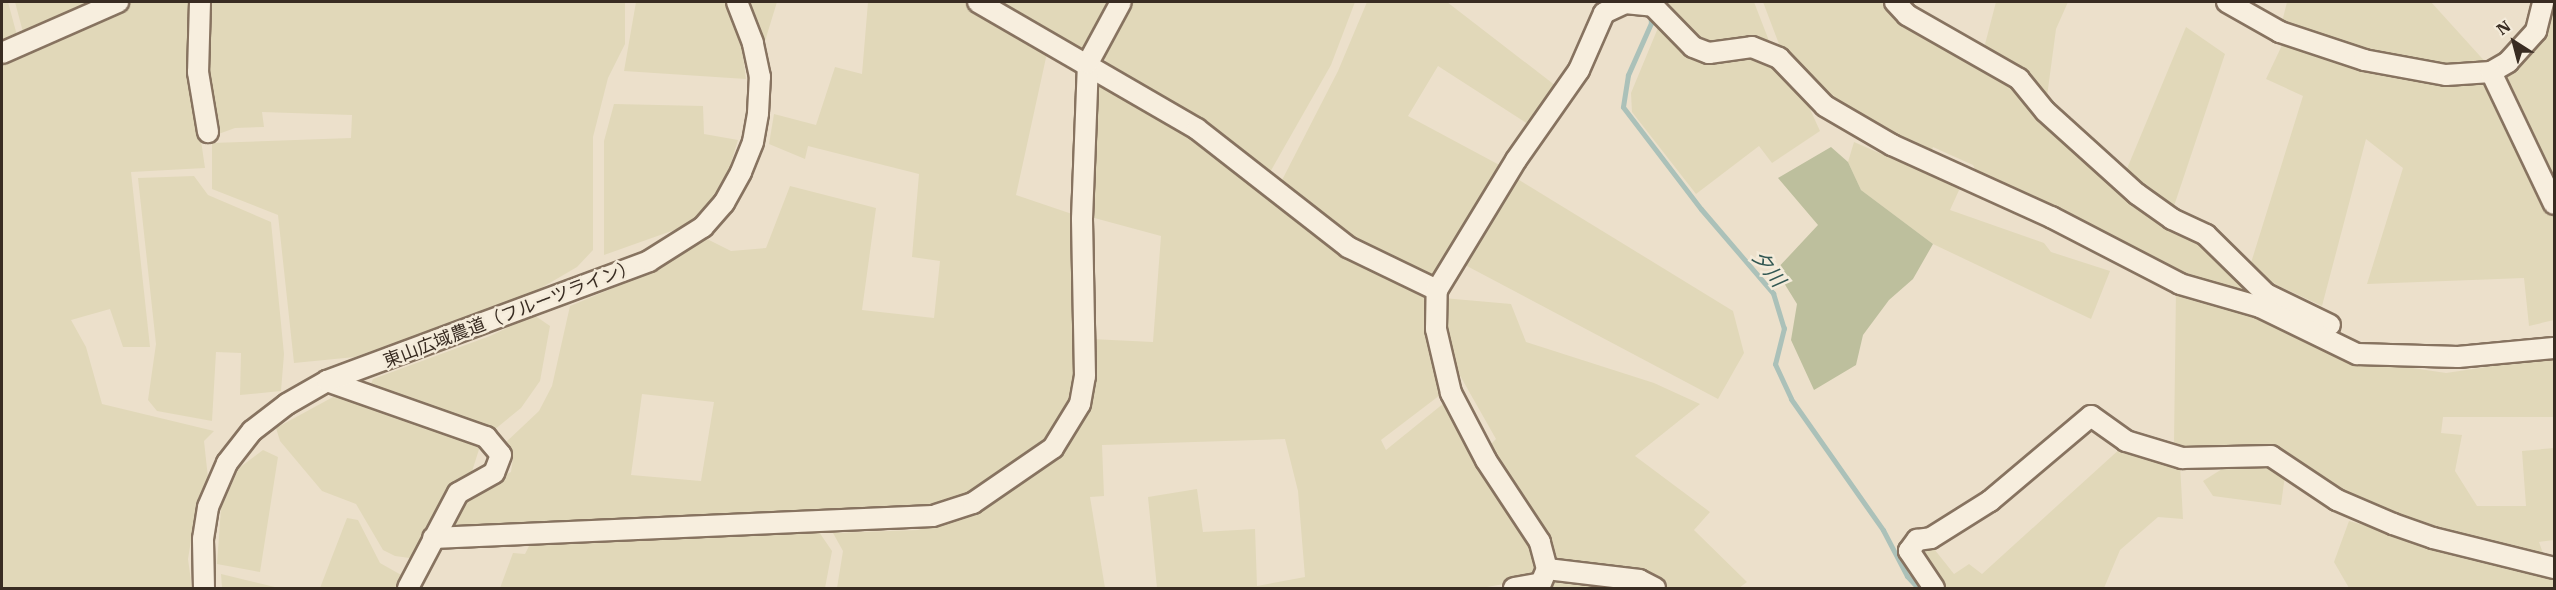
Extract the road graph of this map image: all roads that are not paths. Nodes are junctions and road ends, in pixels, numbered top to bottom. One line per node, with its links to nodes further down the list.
1 (118, 2): 9 (street)
2 (200, 2): 12 (street)
3 (737, 2): 17 (street, 東山広域農道（フルーツライン）)
4 (978, 2): 10 (street)
5 (1121, 2): 10 (street)
6 (1895, 2): 15 (street)
7 (2227, 2): 11 (street)
8 (2542, 2): 11 (street)
9 (2, 53)
10 (1088, 63): 14 (street); 18 (street)
11 (2491, 72): 13 (street)
12 (208, 132)
13 (2554, 204)
14 (1437, 290): 15 (street); 20 (street)
15 (2328, 338): 16 (street)
16 (2554, 348)
17 (327, 381): 18 (street); 21 (street, 東山広域農道（フルーツライン）)
18 (433, 538): 22 (street)
19 (2554, 568): 25 (street)
20 (1547, 569): 23 (street); 24 (street)
21 (204, 588)
22 (408, 588)
23 (1514, 588)
24 (1655, 588)
25 (1934, 588)

